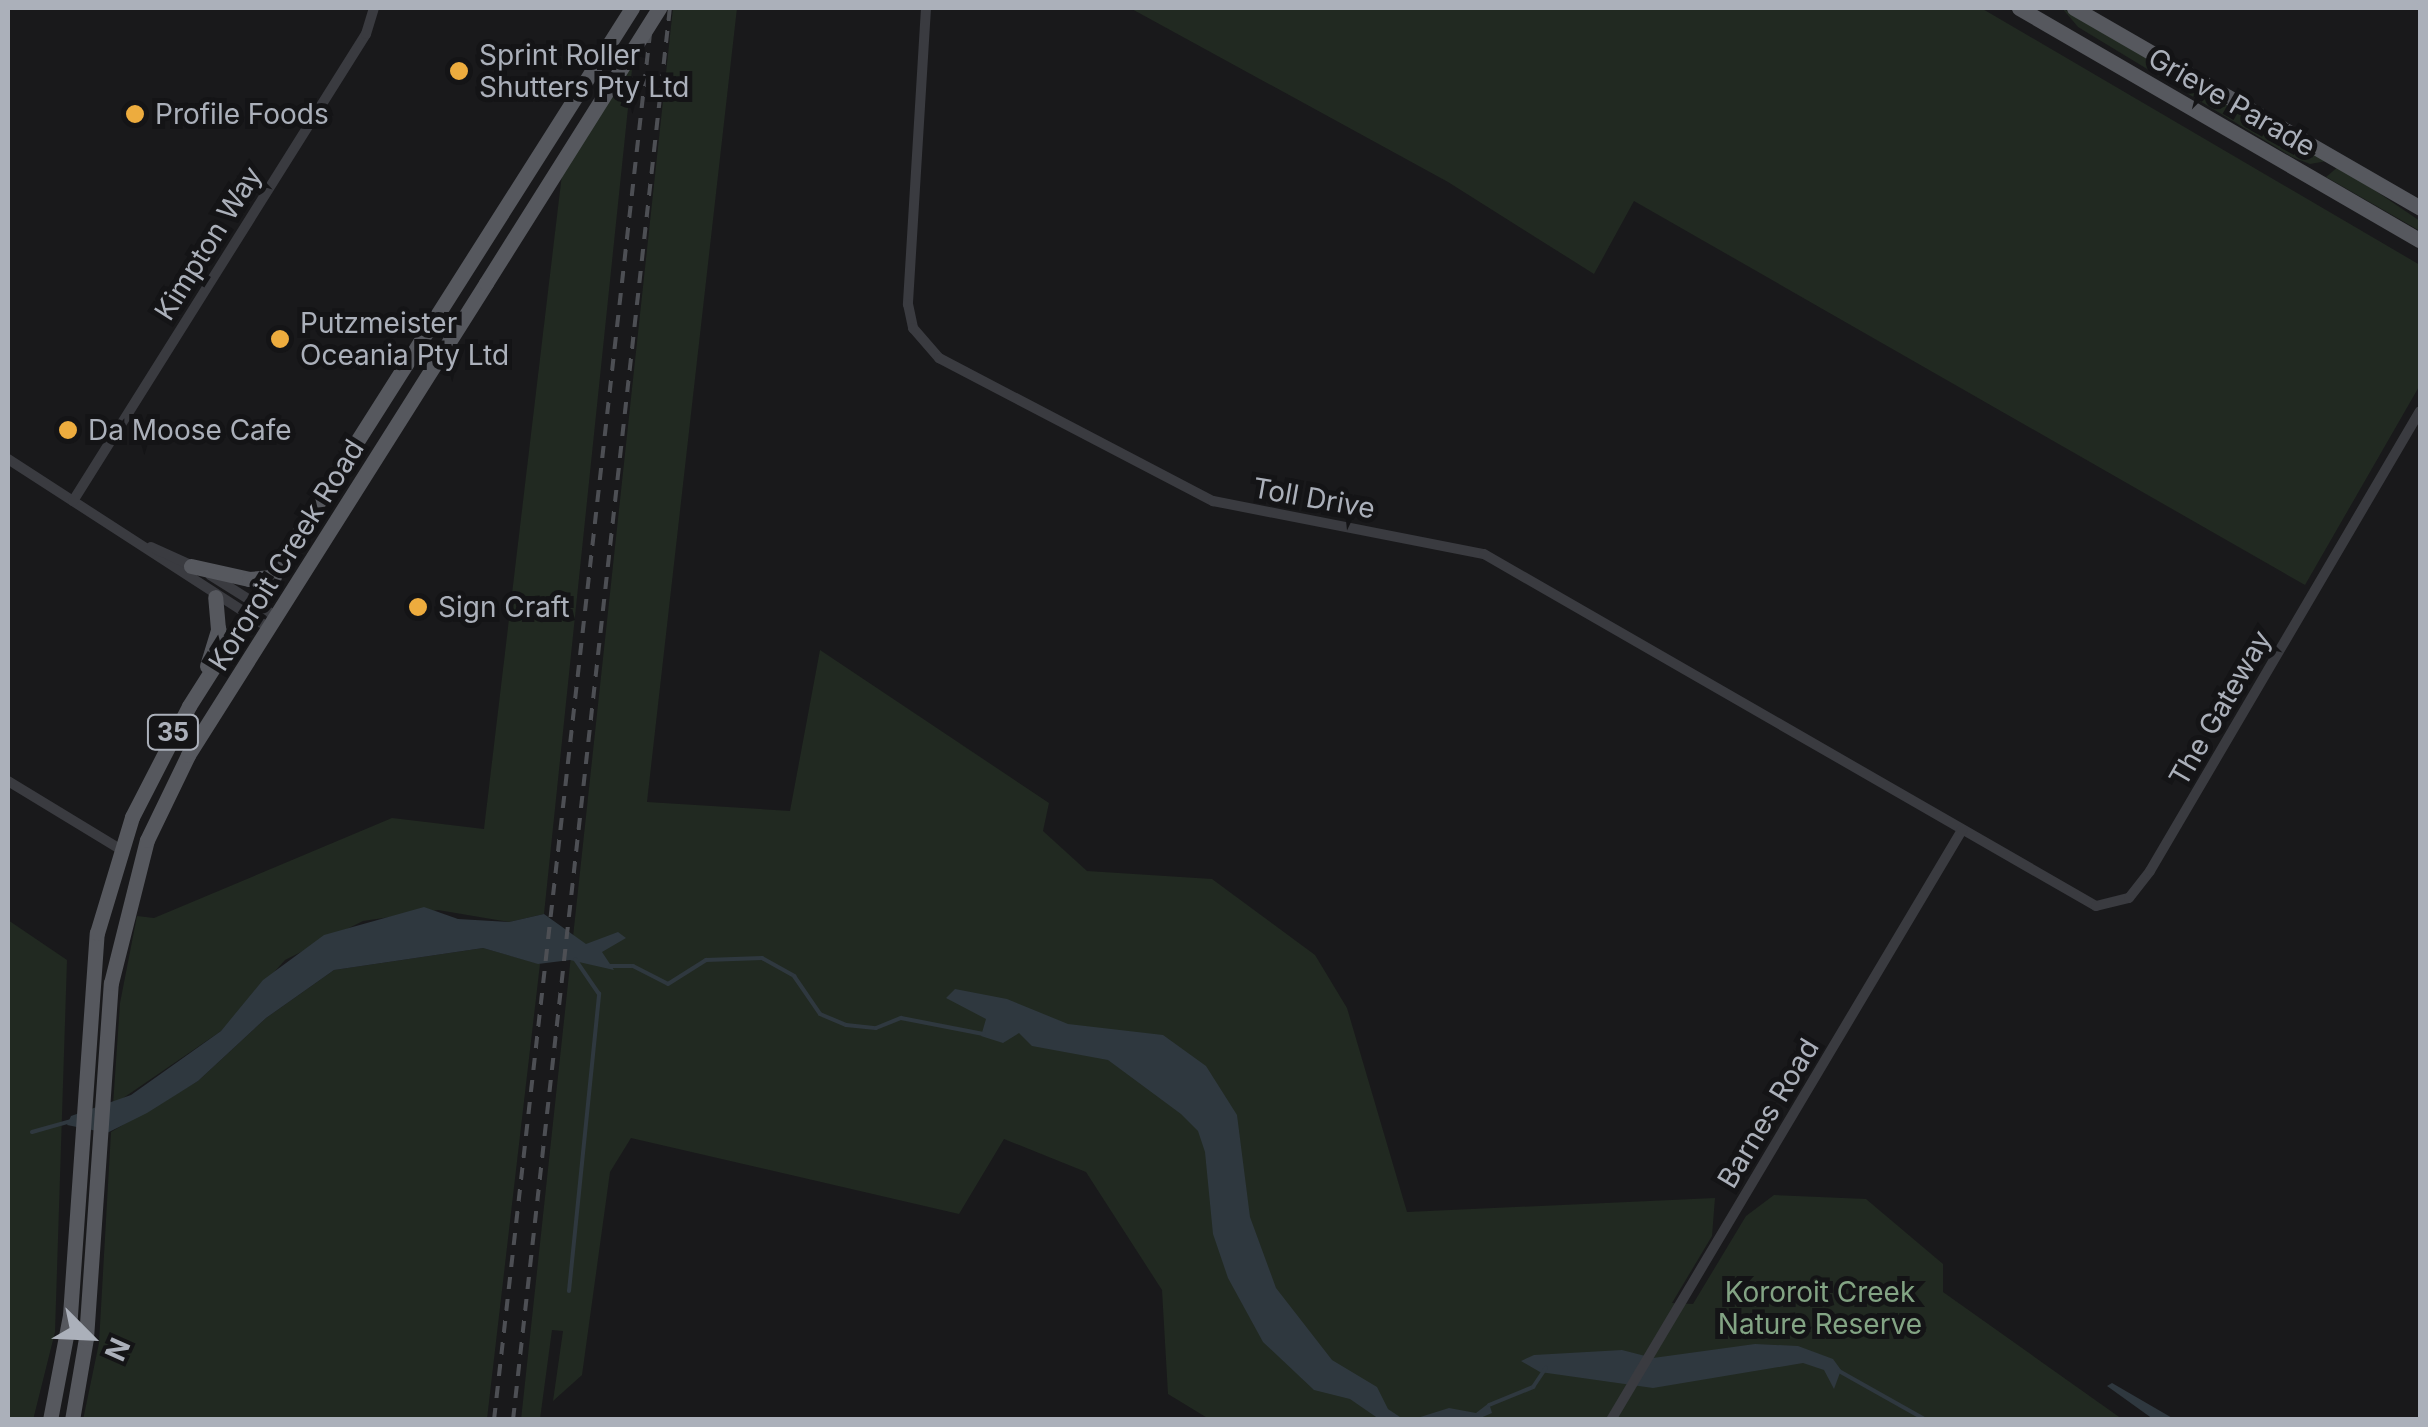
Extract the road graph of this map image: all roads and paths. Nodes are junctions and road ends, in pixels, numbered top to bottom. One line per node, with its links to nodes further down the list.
1 (374, 8): 11 (street, Kimpton Way)
2 (632, 8): 14 (main road, Kororoit Creek Road / 35)
3 (659, 8): 17 (main road, Kororoit Creek Road / 35, bridge)
4 (926, 8): 20 (street, Toll Drive)
5 (2019, 8): 8 (main road, Grieve Parade)
6 (2074, 8): 7 (main road, Grieve Parade)
7 (2420, 208)
8 (2420, 240)
9 (2420, 411): 22 (street, The Gateway)
10 (8, 459): 11 (street)
11 (73, 500): 12 (street)
12 (128, 535): 13 (street); 15 (street)
13 (191, 566): 14 (main road); 16 (street)
14 (274, 578): 16 (main road, Kororoit Creek Road / 35)
15 (214, 597): 16 (street); 18 (main road)
16 (251, 610): 17 (street); 18 (main road, Kororoit Creek Road / 35)
17 (273, 622): 24 (main road, Kororoit Creek Road / 35)
18 (189, 706): 21 (main road, Kororoit Creek Road / 35)
19 (8, 781): 21 (street)
20 (1962, 830): 22 (street, Toll Drive); 25 (street, Barnes Road)
21 (120, 849): 23 (main road, Kororoit Creek Road / 35)
22 (1998, 850)
23 (50, 1420)
24 (72, 1420)
25 (1612, 1420)

